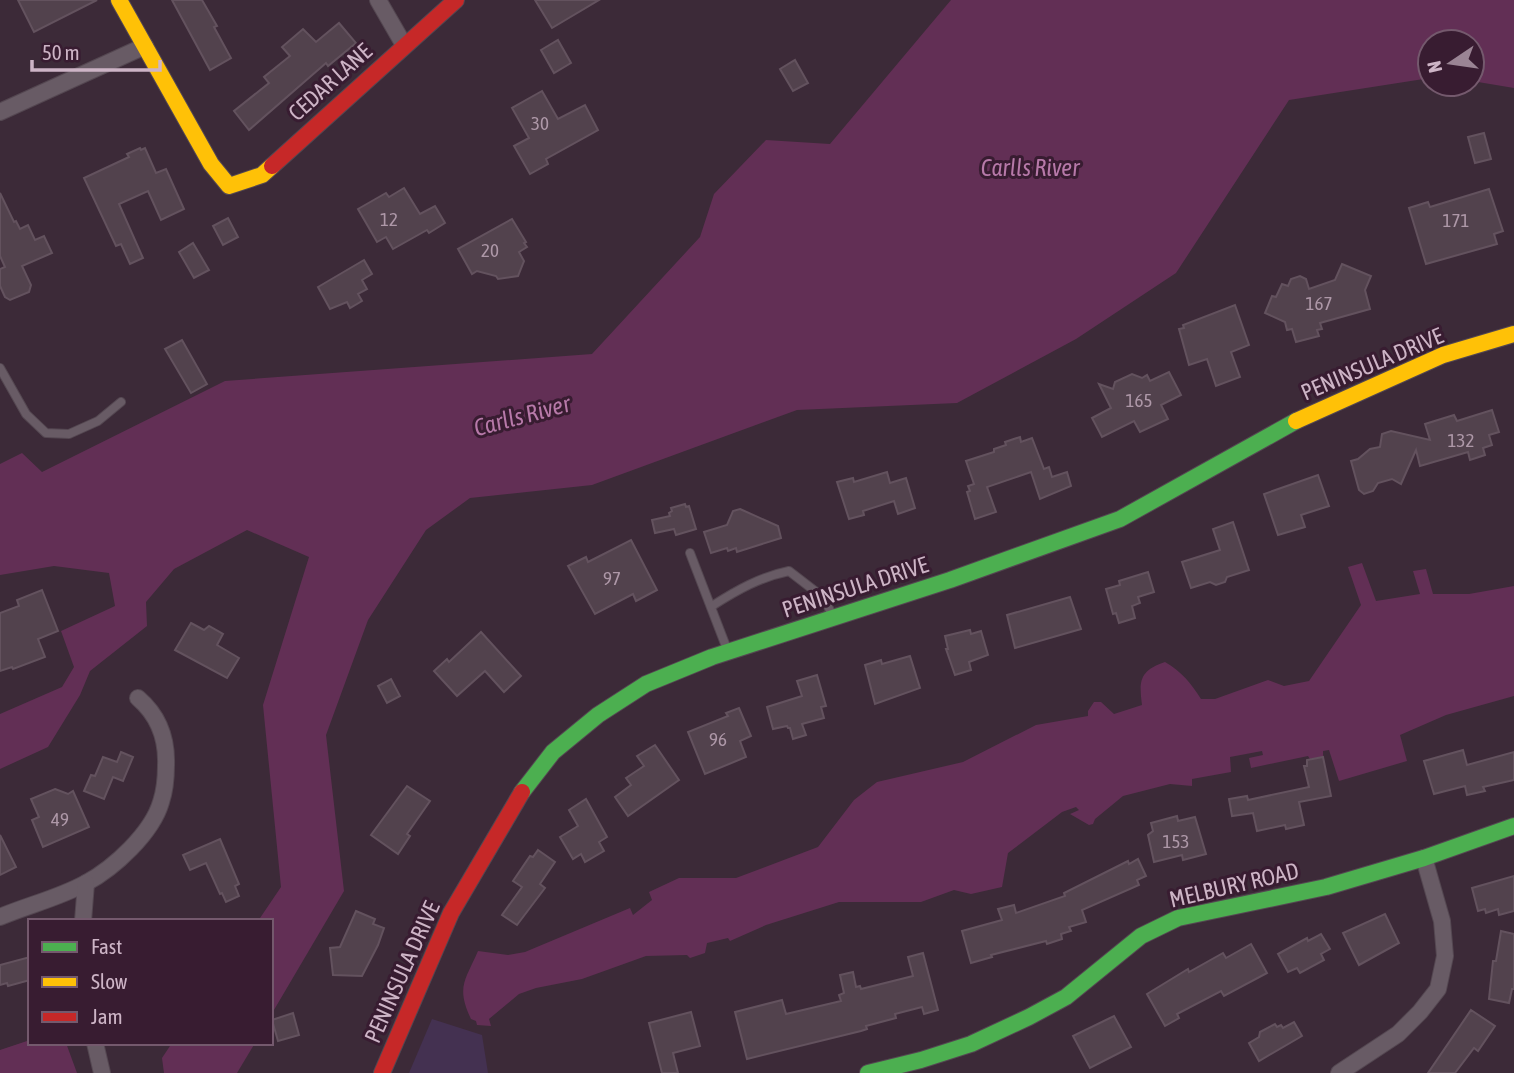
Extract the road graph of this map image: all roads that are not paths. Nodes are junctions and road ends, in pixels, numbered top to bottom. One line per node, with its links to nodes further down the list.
1 (119, 0): 5 (street)
2 (378, 0): 4 (street)
3 (456, 0): 4 (street, CEDAR LANE)
4 (404, 45): 5 (street, CEDAR LANE)
5 (145, 46): 6 (street)
6 (0, 112)
7 (1514, 334): 12 (street, PENINSULA DRIVE)
8 (0, 368): 9 (lane)
9 (121, 402)
10 (690, 553): 11 (lane)
11 (712, 607): 12 (lane); 13 (lane)
12 (833, 618): 13 (street, PENINSULA DRIVE)
13 (727, 652): 22 (street, PENINSULA DRIVE)
14 (138, 698): 17 (street)
15 (1514, 826): 16 (street, MELBURY ROAD)
16 (1424, 858): 23 (street, MELBURY ROAD); 24 (street)
17 (86, 883): 18 (street); 19 (street)
18 (0, 917)
19 (83, 919)
20 (95, 1045): 21 (street)
21 (102, 1073)
22 (382, 1073)
23 (868, 1073)
24 (1339, 1073)

